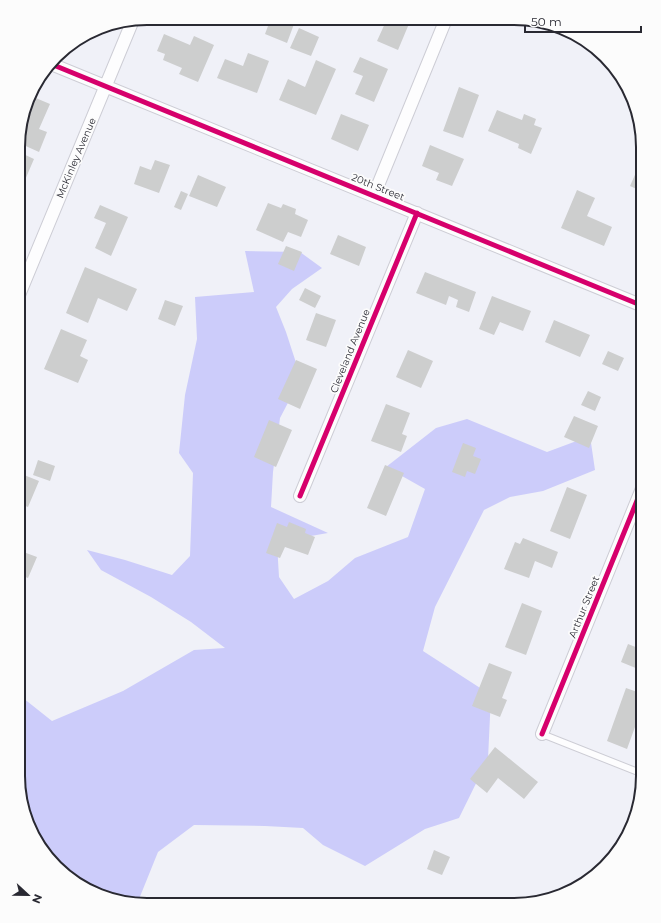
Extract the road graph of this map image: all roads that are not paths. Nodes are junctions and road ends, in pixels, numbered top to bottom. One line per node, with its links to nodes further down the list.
1 (444, 25): 5 (street)
2 (129, 26): 4 (street, McKinley Avenue)
3 (56, 66): 4 (street, 20th Street)
4 (106, 85): 5 (street, 20th Street); 7 (street, McKinley Avenue)
5 (374, 195): 6 (street, 20th Street)
6 (417, 213): 8 (street, 20th Street); 9 (street, Cleveland Avenue)
7 (25, 281)
8 (636, 303)
9 (300, 496)
10 (636, 503): 11 (street, Arthur Street)
11 (542, 734): 12 (lane)
12 (636, 771)

